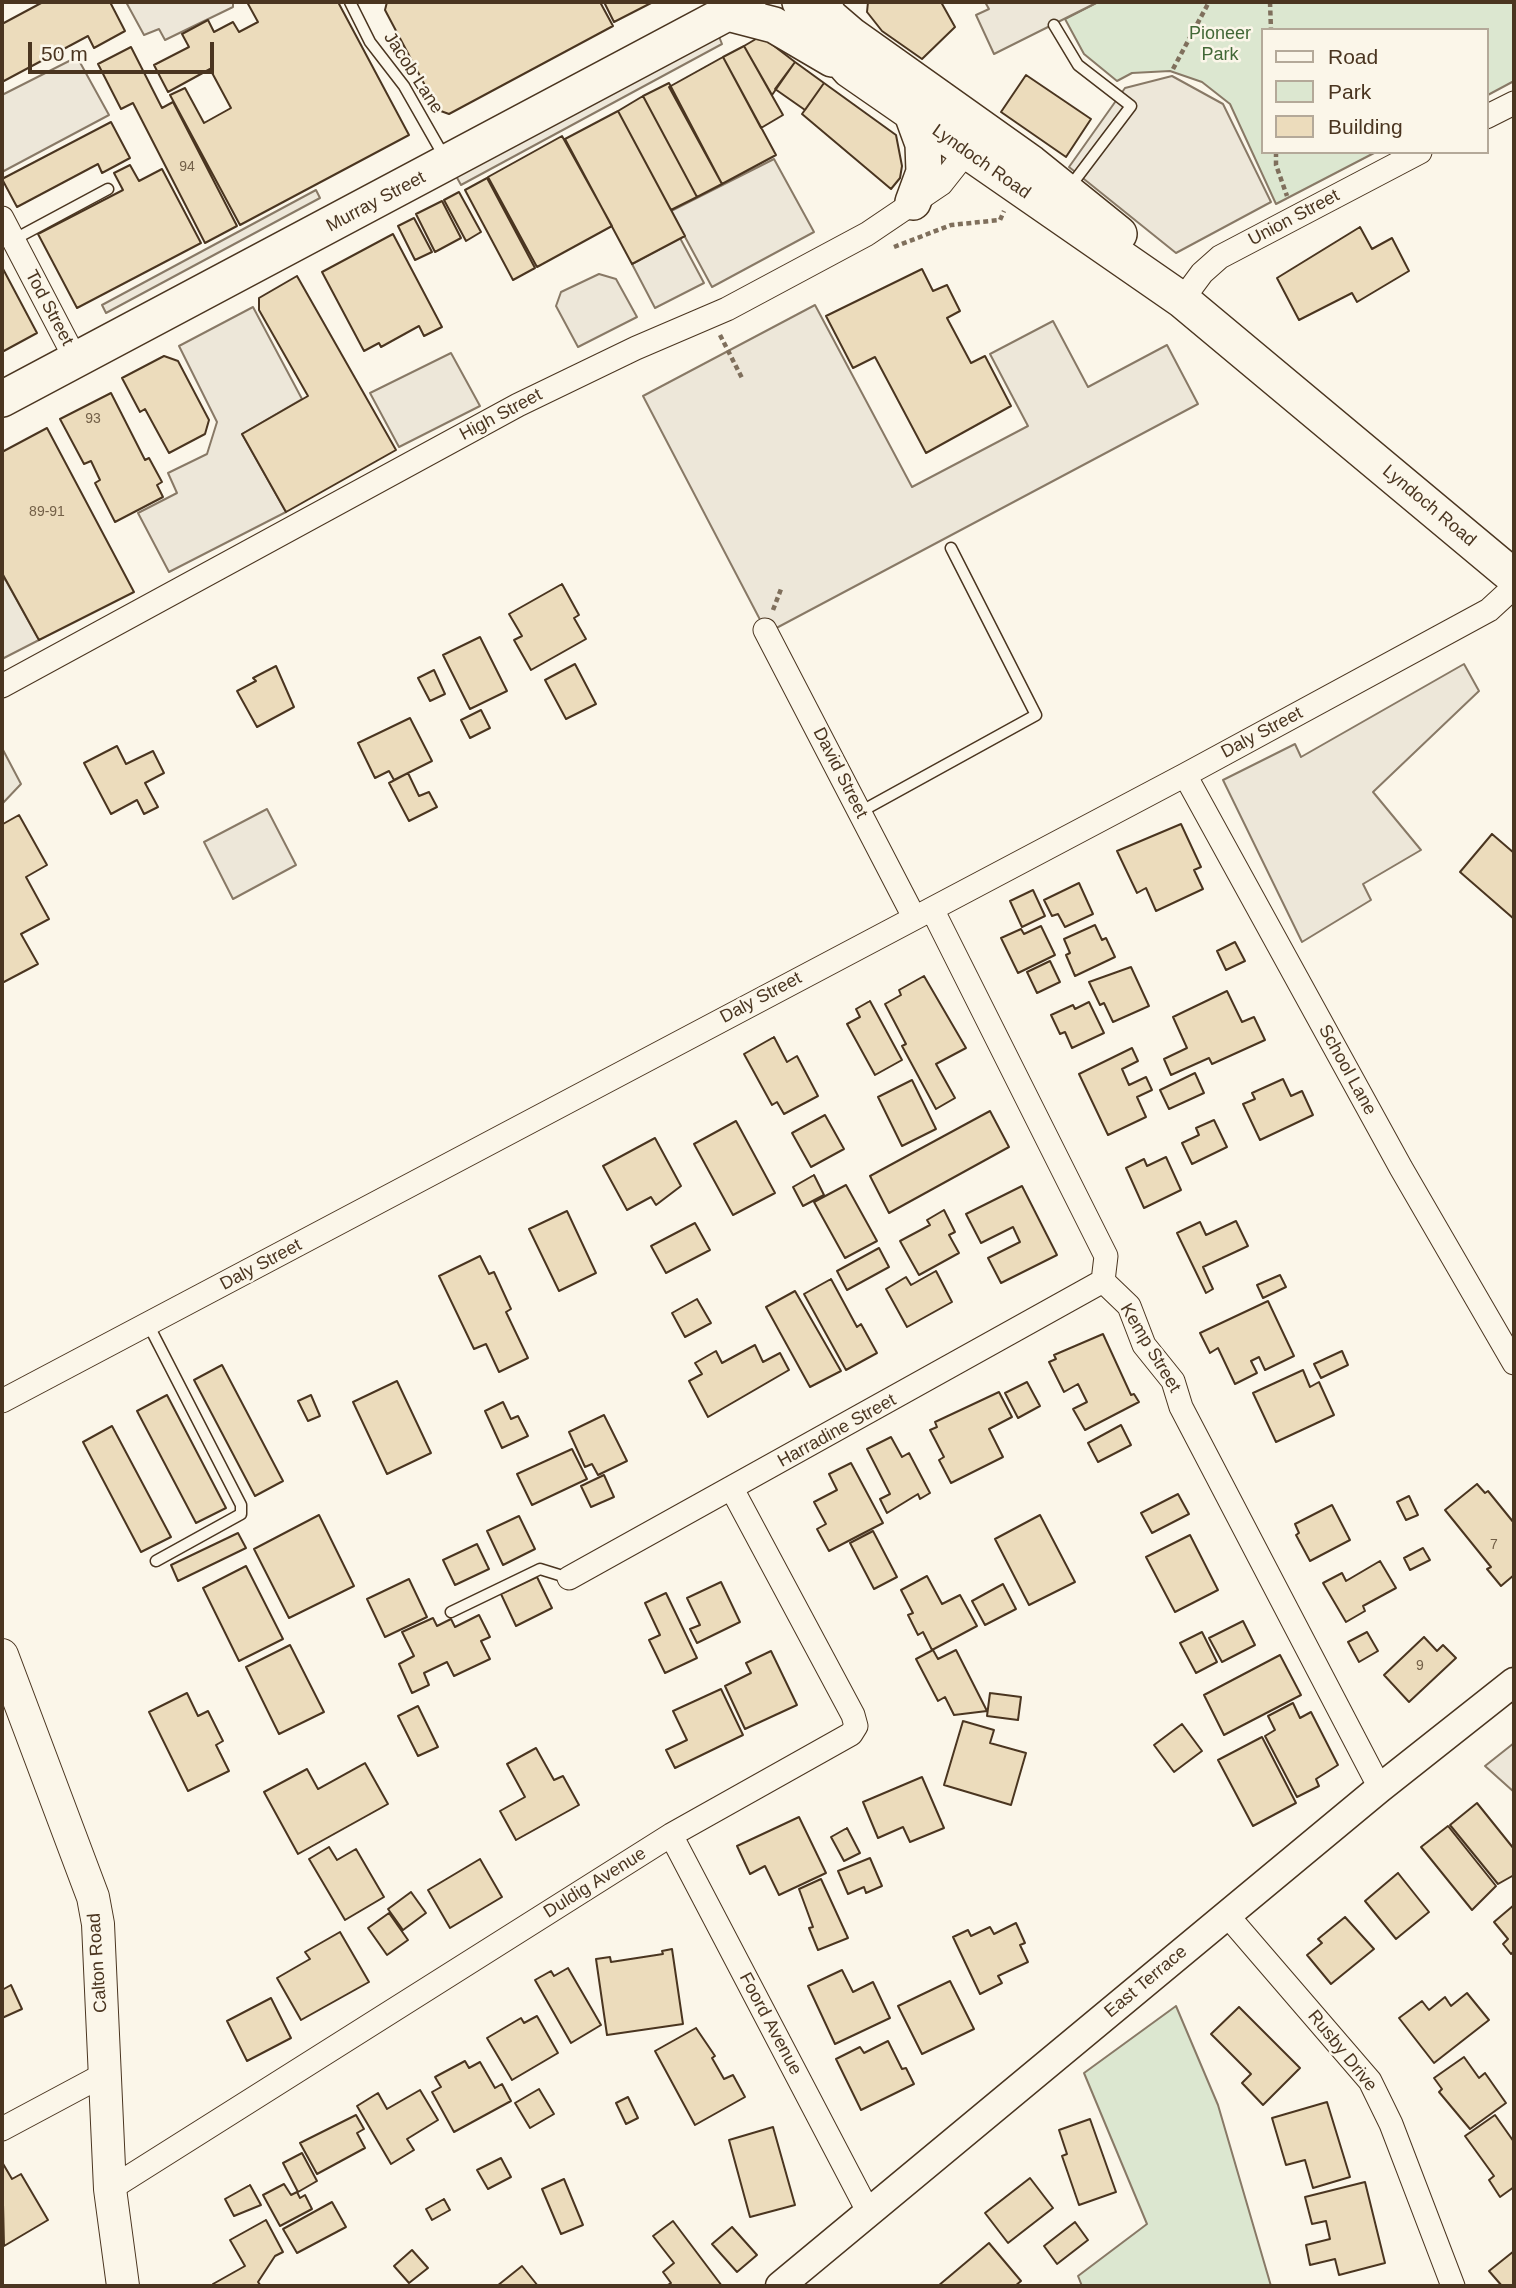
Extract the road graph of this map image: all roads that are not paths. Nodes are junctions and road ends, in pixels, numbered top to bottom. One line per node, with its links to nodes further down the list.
1 (350, 2): 13 (lane, Jacob Lane)
2 (800, 2): 7 (main road, Lyndoch Road)
3 (820, 2): 5 (main road, Lyndoch Road)
4 (738, 7): 7 (main road); 13 (main road, Murray Street)
5 (850, 18): 11 (main road, Lyndoch Road)
6 (1054, 25): 15 (lane)
7 (850, 70): 9 (main road, Lyndoch Road)
8 (1514, 103): 10 (street)
9 (912, 114): 11 (main road, Lyndoch Road); 16 (main road)
10 (1488, 116)
11 (976, 141): 15 (main road, Lyndoch Road); 16 (street, High Street); 19 (main road, Lyndoch Road)
12 (1416, 154): 19 (street, Union Street)
13 (448, 163): 20 (main road, Murray Street)
14 (108, 189): 18 (lane)
15 (1068, 191): 19 (main road, Lyndoch Road)
16 (913, 202): 26 (street, High Street)
17 (2, 218): 18 (street, Tod Street)
18 (13, 240): 20 (street, Tod Street)
19 (1182, 300): 23 (main road, Lyndoch Road)
20 (76, 360): 21 (main road, Murray Street)
21 (2, 399)
22 (951, 548): 28 (lane)
23 (1514, 577)
24 (1514, 587): 27 (street, Daly Street)
25 (765, 630): 28 (street, David Street)
26 (2, 686)
27 (1185, 775): 29 (street, Daly Street); 32 (street, School Lane)
28 (860, 812): 29 (street, David Street)
29 (923, 913): 30 (street); 31 (street, Daly Street)
30 (1104, 1282): 34 (street, Harradine Street); 40 (street, Kemp Street)
31 (148, 1324): 33 (street, Daly Street); 35 (lane)
32 (1514, 1363)
33 (2, 1401)
34 (733, 1489): 36 (street, Harradine Street); 41 (street, Duldig Avenue)
35 (156, 1561)
36 (569, 1578): 37 (lane)
37 (451, 1612)
38 (2, 1655): 43 (main road, Calton Road)
39 (1514, 1682): 40 (street, East Terrace)
40 (1380, 1788): 42 (street, East Terrace)
41 (671, 1835): 45 (street, Duldig Avenue); 46 (street, Foord Avenue)
42 (1227, 1914): 46 (street, East Terrace); 49 (street, Rusby Drive)
43 (103, 2075): 44 (street); 45 (main road, Calton Road)
44 (2, 2129)
45 (110, 2189): 47 (main road, Calton Road)
46 (869, 2213): 48 (street, East Terrace)
47 (123, 2286)
48 (780, 2286)
49 (1453, 2286)

